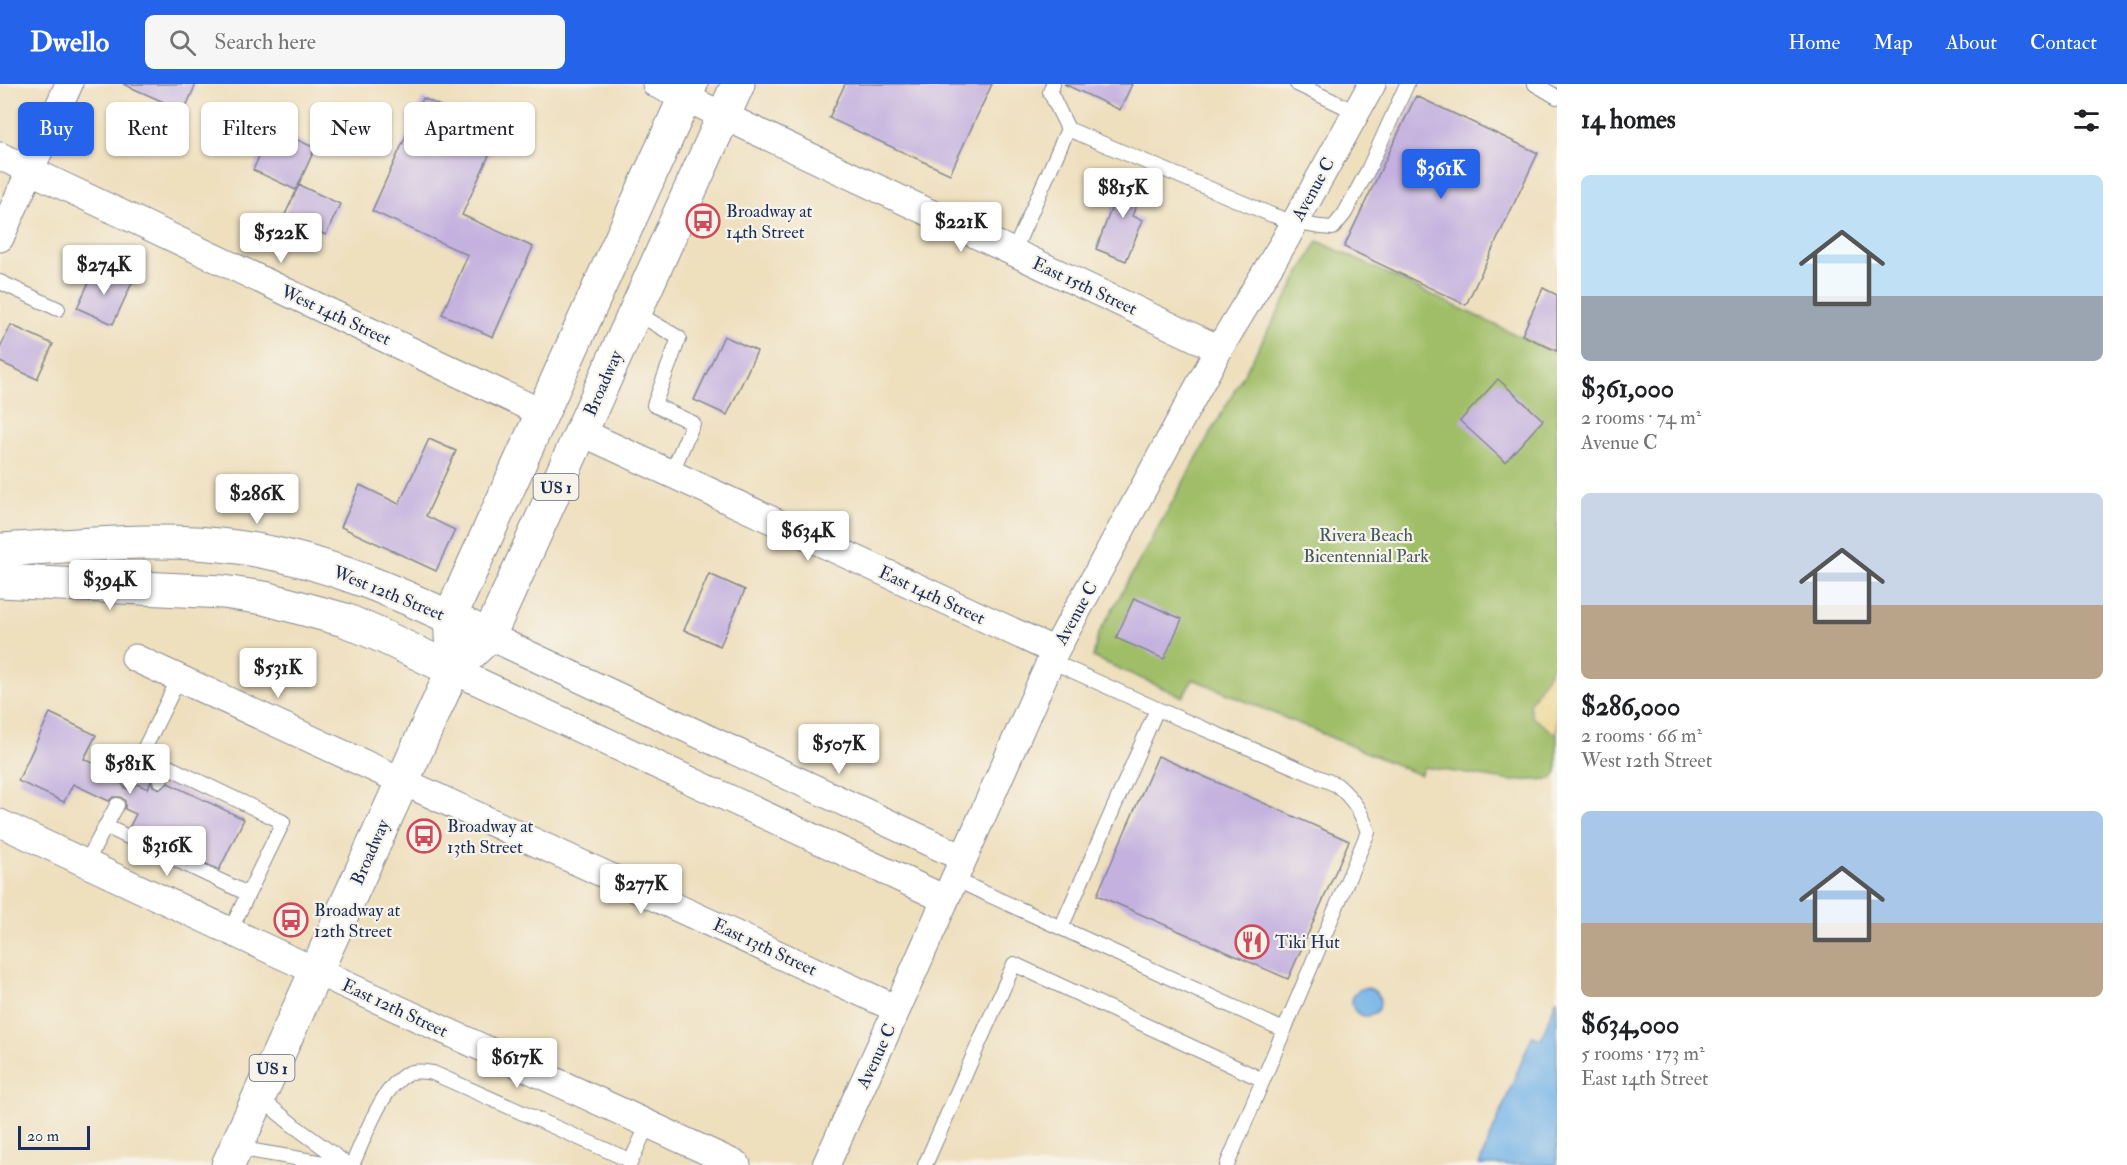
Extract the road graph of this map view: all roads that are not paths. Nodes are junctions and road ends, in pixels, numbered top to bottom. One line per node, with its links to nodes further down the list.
1 (69, 84): 14 (street)
2 (738, 84): 11 (main road, Broadway / US 1)
3 (1053, 84): 12 (lane)
4 (1297, 84): 10 (lane)
5 (1372, 84): 10 (street, Avenue C)
6 (1407, 84): 15 (lane)
7 (1535, 84): 9 (lane)
8 (677, 88): 11 (street, East 15th Street); 22 (main road, Broadway / US 1)
9 (1557, 97)
10 (1356, 112): 15 (street, Avenue C)
11 (723, 116): 17 (street, East 15th Street); 20 (main road, Broadway / US 1)
12 (1068, 129): 15 (lane); 17 (lane)
13 (0, 156): 14 (street, West 14th Street)
14 (30, 170): 16 (street); 22 (street, West 14th Street)
15 (1294, 223): 21 (street, Avenue C)
16 (0, 238)
17 (1013, 252): 21 (street, East 15th Street)
18 (0, 282): 19 (lane)
19 (58, 309)
20 (635, 312): 23 (main road, Broadway / US 1); 24 (lane)
21 (1219, 349): 29 (street, Avenue C)
22 (542, 413): 27 (main road, Broadway / US 1)
23 (581, 432): 24 (street, East 14th Street); 28 (main road, Broadway / US 1)
24 (671, 474): 29 (street, East 14th Street)
25 (0, 550): 27 (main road, West 12th Street)
26 (0, 581): 31 (main road)
27 (450, 617): 28 (main road, West 12th Street); 31 (main road, Broadway / US 1)
28 (489, 636): 31 (main road, Broadway / US 1); 49 (street)
29 (1053, 656): 33 (lane); 49 (street, Avenue C)
30 (135, 658): 32 (street, East 13th Street)
31 (453, 670): 39 (main road, Broadway / US 1); 49 (street)
32 (179, 678): 34 (lane); 39 (street, East 13th Street)
33 (1158, 709): 51 (lane); 55 (lane)
34 (142, 754): 35 (lane); 37 (lane)
35 (166, 766): 36 (lane); 38 (lane)
36 (194, 779): 40 (lane); 41 (lane)
37 (129, 780)
38 (160, 780)
39 (403, 780): 53 (main road, Broadway / US 1); 54 (street, East 13th Street)
40 (188, 792)
41 (226, 794): 42 (lane); 44 (lane)
42 (244, 803): 45 (lane); 50 (lane)
43 (117, 805): 47 (lane)
44 (219, 807)
45 (238, 816)
46 (0, 823): 48 (street)
47 (105, 826): 48 (lane); 50 (lane)
48 (86, 863): 52 (street)
49 (954, 879): 51 (lane); 54 (street, Avenue C)
50 (248, 894): 52 (lane)
51 (1061, 927): 55 (lane)
52 (230, 931): 53 (street)
53 (316, 972): 57 (main road, Broadway / US 1); 58 (street, East 12th Street)
54 (897, 1009): 65 (street, Avenue C)
55 (1284, 1030): 56 (lane)
56 (1263, 1080): 66 (lane); 67 (lane)
57 (259, 1097): 59 (main road, Broadway / US 1); 62 (lane)
58 (648, 1124): 60 (lane); 64 (street, East 12th Street)
59 (232, 1157): 61 (lane)
60 (630, 1163): 63 (lane)
61 (336, 1165)
62 (348, 1165)
63 (352, 1165)
64 (737, 1165)
65 (826, 1165)
66 (925, 1165)
67 (1227, 1165)

